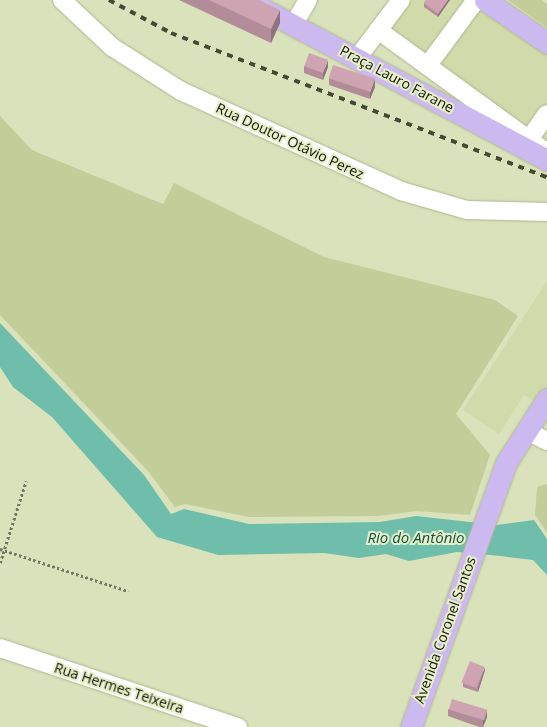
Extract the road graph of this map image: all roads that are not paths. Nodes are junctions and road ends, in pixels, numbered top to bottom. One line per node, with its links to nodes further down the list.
1 (62, 0): 16 (street, Rua Doutor Otávio Perez)
2 (246, 0): 7 (main road, Praça Lauro Farane)
3 (308, 0): 7 (street)
4 (401, 0): 8 (street)
5 (476, 0): 11 (street)
6 (485, 0): 9 (main road)
7 (294, 24): 10 (main road, Praça Lauro Farane)
8 (378, 30): 10 (street); 11 (street, Praça Lauro Farane)
9 (547, 43)
10 (358, 57): 15 (main road, Praça Lauro Farane)
11 (428, 65): 13 (street, Praça Lauro Farane)
12 (547, 114): 13 (street)
13 (530, 138): 14 (street, Praça Lauro Farane)
14 (547, 153)
15 (547, 160)
16 (547, 212)
17 (547, 399): 18 (main road, Avenida Coronel Santos)
18 (527, 431): 19 (street); 22 (main road, Avenida Coronel Santos)
19 (547, 442)
20 (0, 648): 21 (street, Rua Hermes Teixeira)
21 (238, 727)
22 (410, 727)

